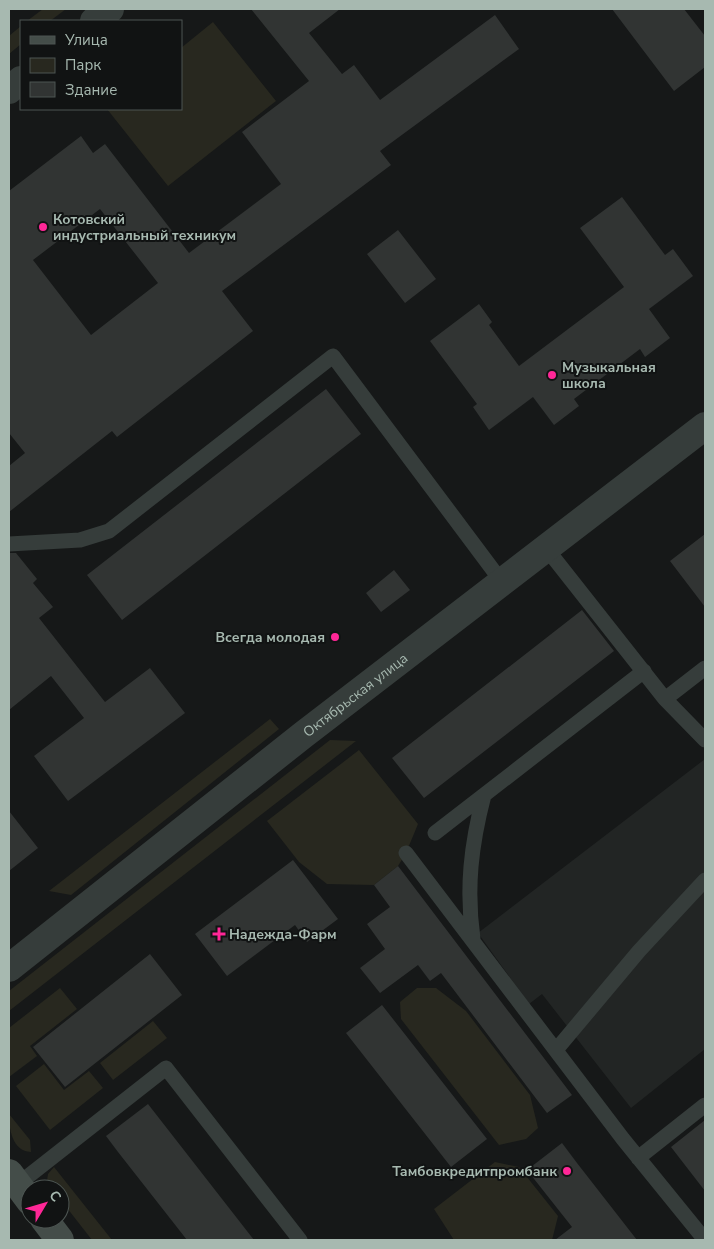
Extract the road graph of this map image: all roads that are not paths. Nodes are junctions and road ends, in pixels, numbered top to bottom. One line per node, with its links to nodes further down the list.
1 (110, 9): 2 (street)
2 (95, 20)
3 (20, 81): 4 (street)
4 (9, 90)
5 (705, 426): 7 (street, Октябрьская улица)
6 (9, 544): 8 (lane)
7 (546, 548): 8 (street, Октябрьская улица); 10 (lane)
8 (502, 582): 18 (street, Октябрьская улица)
9 (705, 668): 11 (lane)
10 (644, 672): 11 (lane); 13 (lane)
11 (665, 699): 12 (lane)
12 (705, 740)
13 (484, 795): 14 (lane); 17 (lane)
14 (435, 833)
15 (406, 853): 17 (lane)
16 (705, 880): 19 (lane)
17 (473, 942): 19 (lane)
18 (9, 968)
19 (556, 1050): 21 (lane)
20 (705, 1105): 21 (lane)
21 (638, 1158): 26 (lane)
22 (19, 1186): 25 (lane)
23 (52, 1229): 24 (main road)
24 (60, 1240)
25 (300, 1240)
26 (705, 1240)

